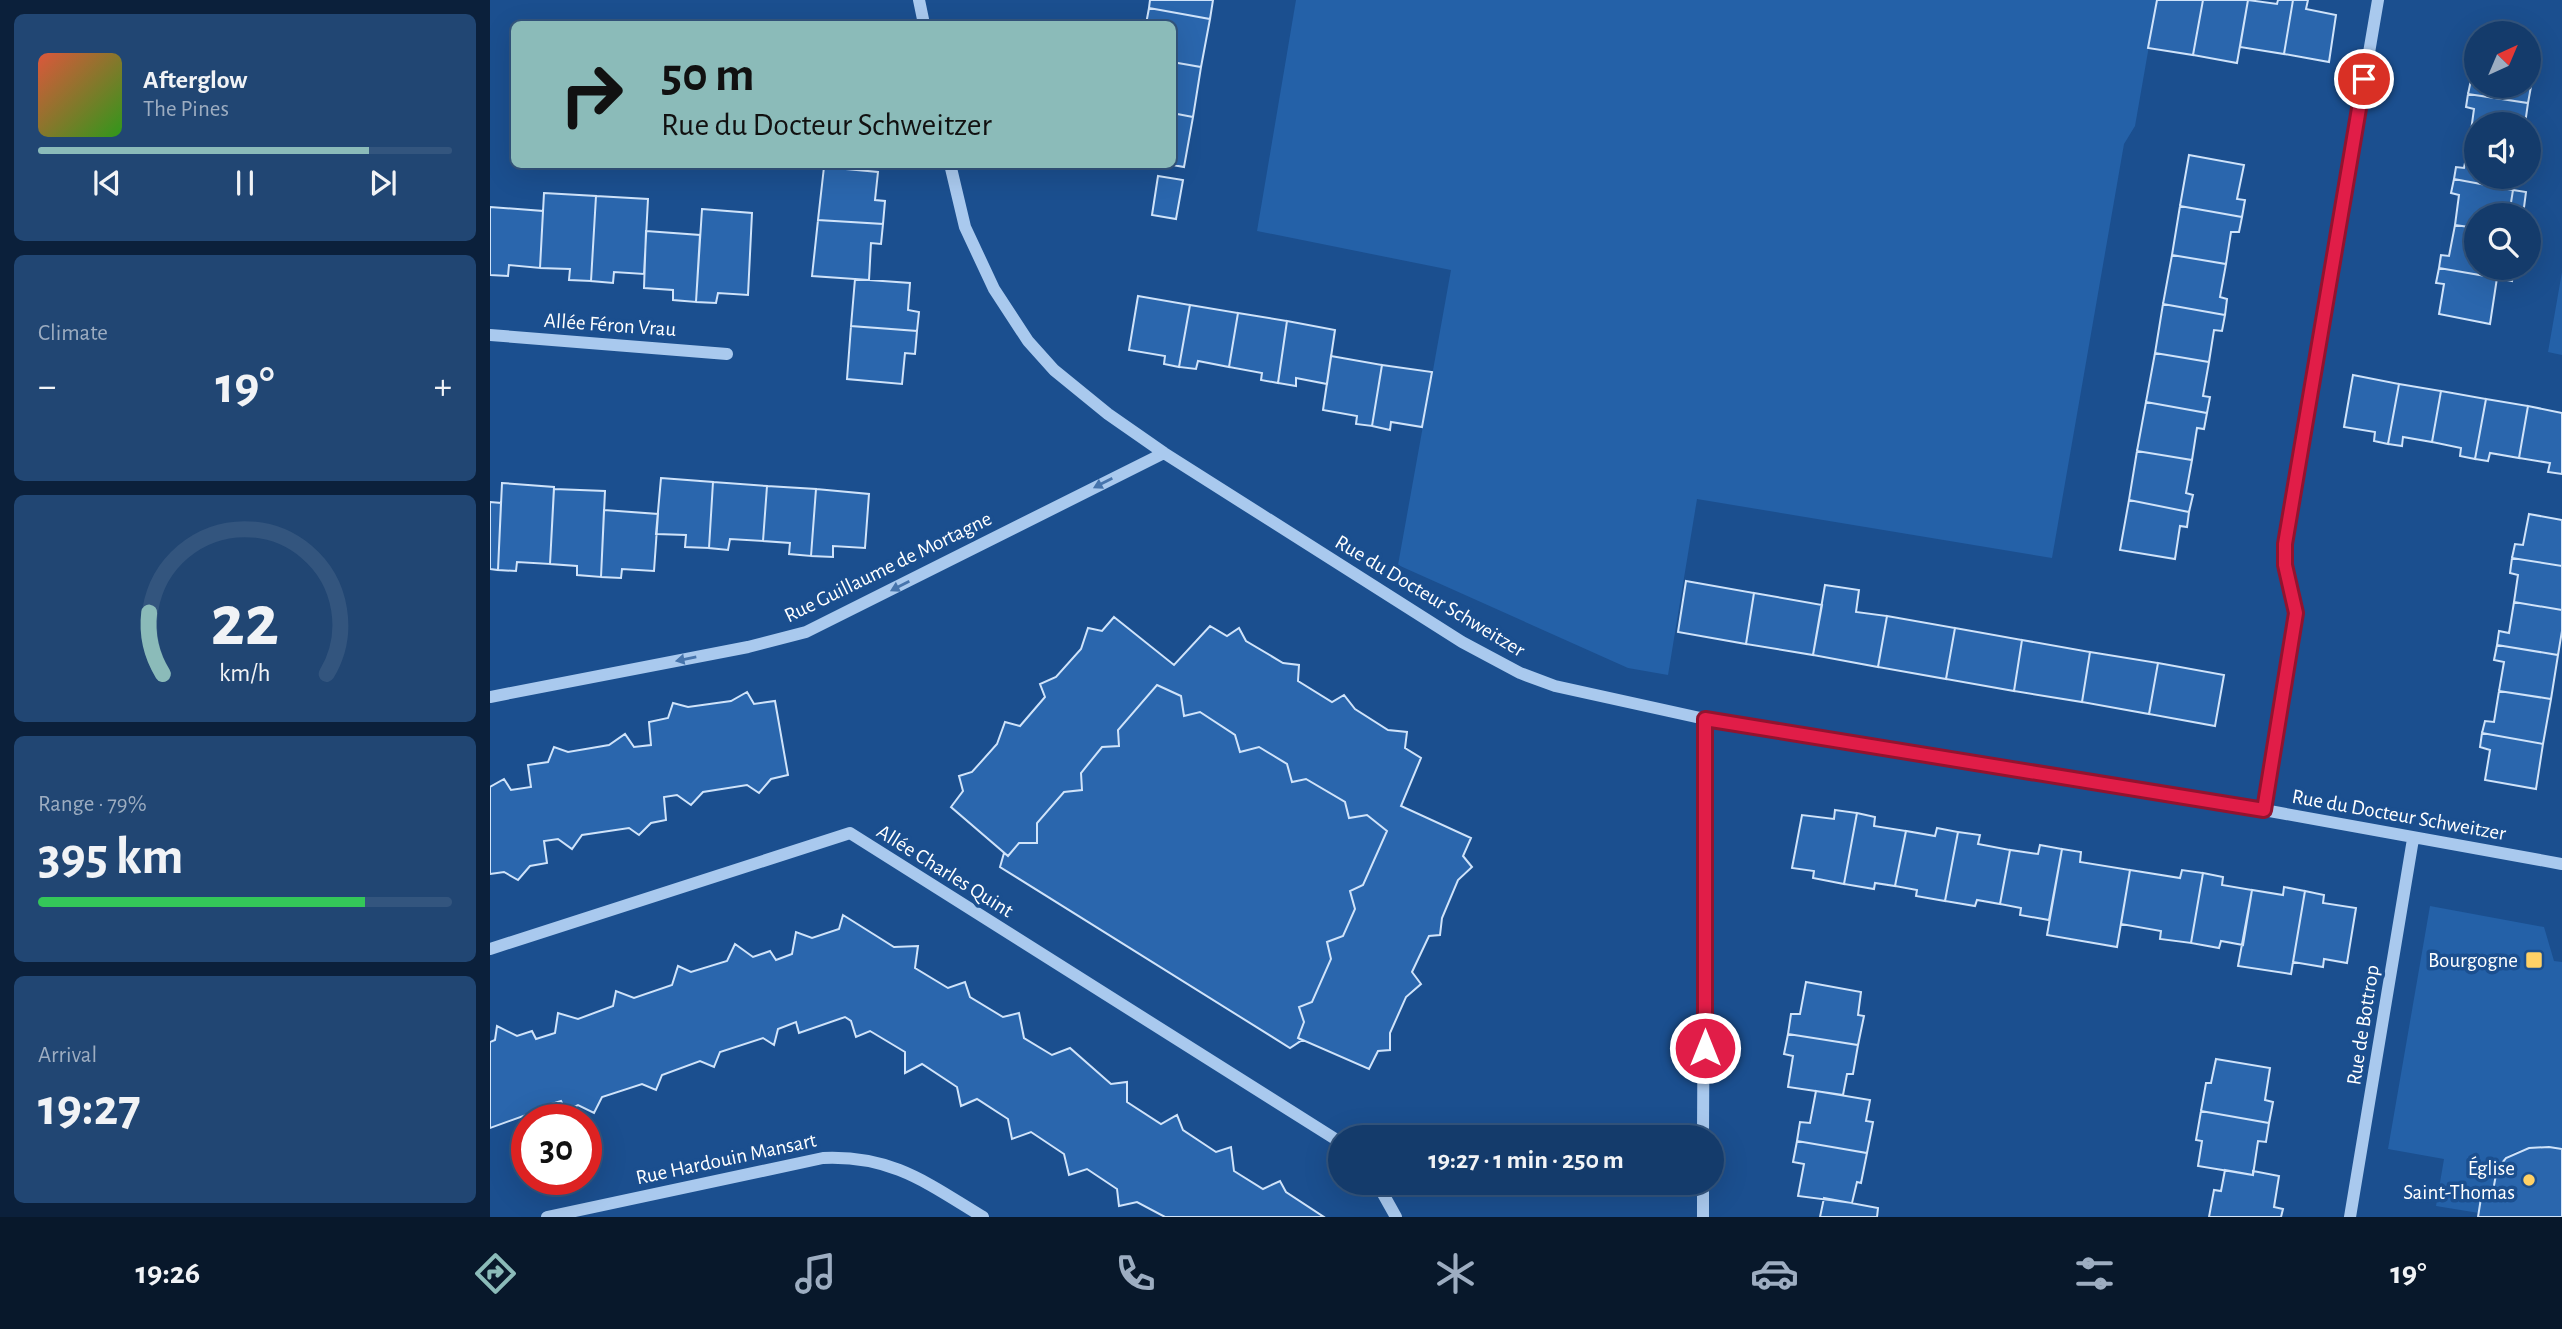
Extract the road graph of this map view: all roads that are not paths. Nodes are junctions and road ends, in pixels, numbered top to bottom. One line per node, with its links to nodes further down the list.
1 (919, 0): 3 (street)
2 (2378, 0): 10 (street)
3 (923, 21)
4 (951, 168): 7 (street, Rue du Docteur Schweitzer)
5 (490, 335): 6 (street, Allée Féron Vrau)
6 (727, 354)
7 (1164, 453): 8 (street, Rue Guillaume de Mortagne, one-way to 8); 9 (street, Rue du Docteur Schweitzer)
8 (490, 697)
9 (1705, 719): 10 (street, Rue du Docteur Schweitzer); 14 (street)
10 (2264, 810): 11 (street, Rue du Docteur Schweitzer)
11 (2413, 839): 12 (street, Rue du Docteur Schweitzer); 22 (street, Rue de Bottrop)
12 (2562, 864)
13 (490, 949): 15 (street, Allée Charles Quint)
14 (1703, 1125)
15 (1328, 1135)
16 (1384, 1195): 20 (street)
17 (1703, 1195): 21 (street)
18 (547, 1217): 19 (street, Rue Hardouin Mansart)
19 (983, 1217)
20 (1396, 1217)
21 (1703, 1217)
22 (2350, 1217)

